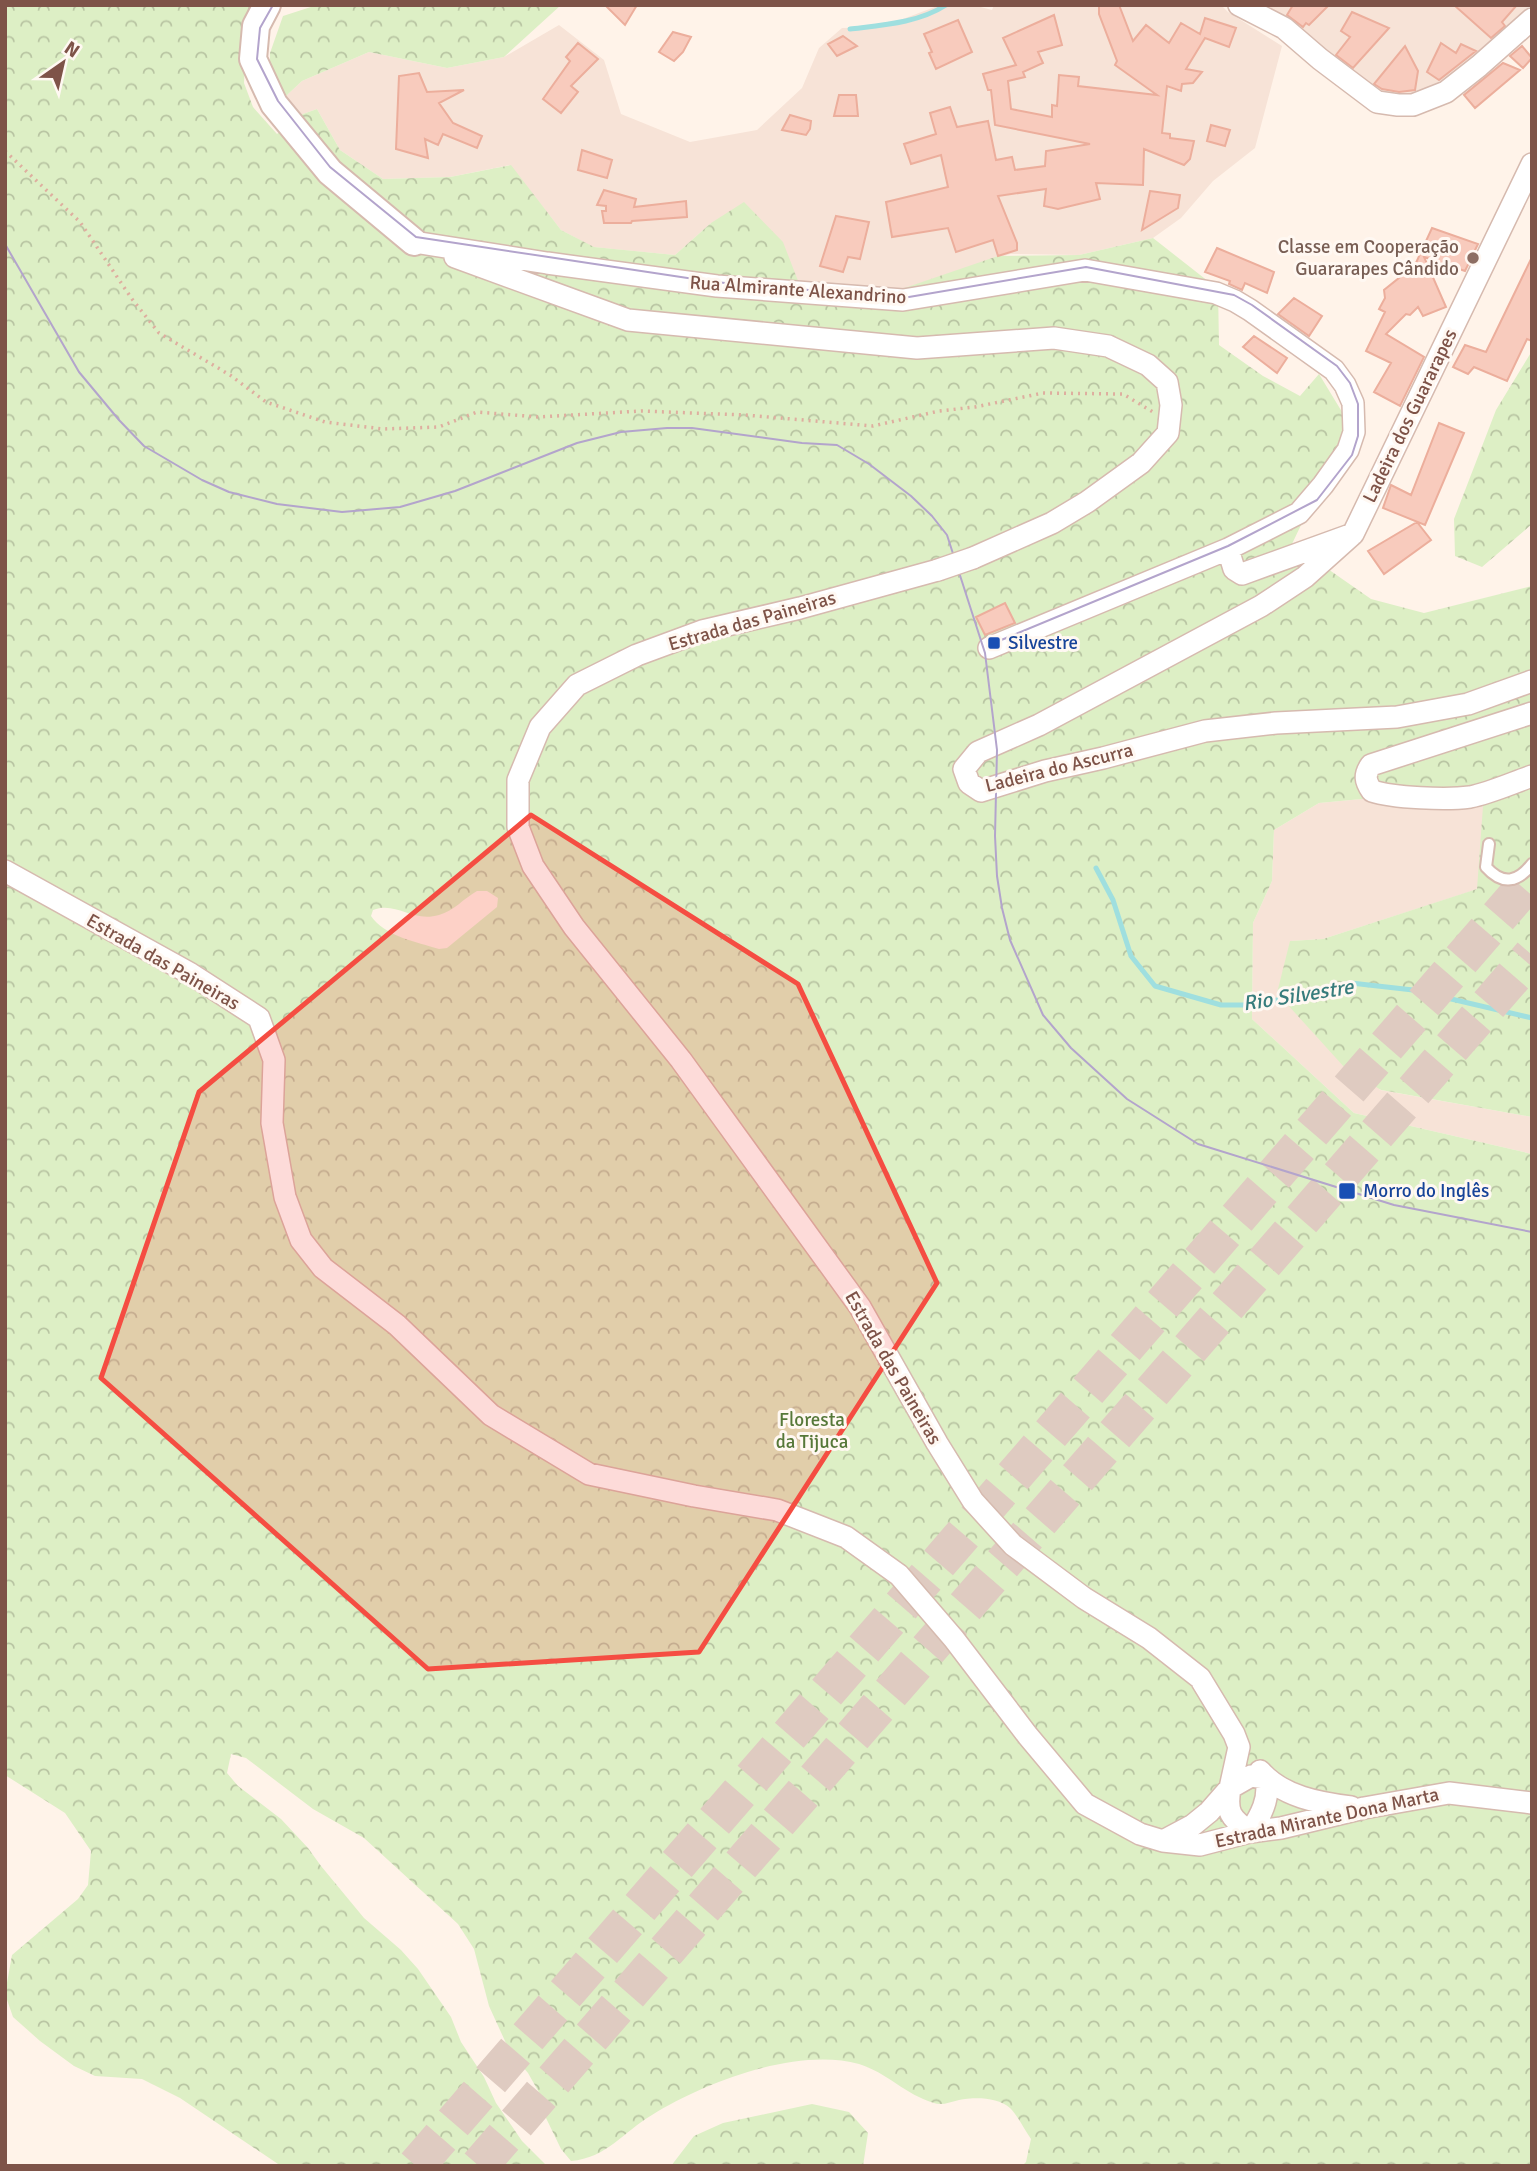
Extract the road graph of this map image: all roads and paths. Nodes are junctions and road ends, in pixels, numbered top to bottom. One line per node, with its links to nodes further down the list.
1 (267, 5): 6 (street)
2 (1239, 5): 3 (street)
3 (1532, 19)
4 (5, 151): 7 (path)
5 (1532, 164): 8 (street, Ladeira dos Guararapes)
6 (414, 242): 7 (street); 9 (street, Rua Almirante Alexandrino)
7 (1169, 422): 17 (street, Estrada das Paineiras, bridge)
8 (1353, 534): 9 (street); 11 (street, Ladeira do Ascurra)
9 (1228, 549): 10 (street, Rua Almirante Alexandrino)
10 (989, 648)
11 (1532, 681)
12 (1532, 713): 13 (street)
13 (1532, 776)
14 (1489, 844): 15 (lane)
15 (1532, 863)
16 (5, 871): 23 (street, Estrada das Paineiras)
17 (1239, 1748): 18 (street, Estrada das Paineiras); 19 (street)
18 (1266, 1779): 19 (street); 21 (street); 22 (street)
19 (1230, 1788): 22 (street); 23 (street)
20 (1532, 1803): 21 (street, Estrada Mirante Dona Marta)
21 (1364, 1808): 22 (street, Estrada Mirante Dona Marta)
22 (1250, 1832): 23 (street, Estrada Mirante Dona Marta)
23 (1163, 1842)

